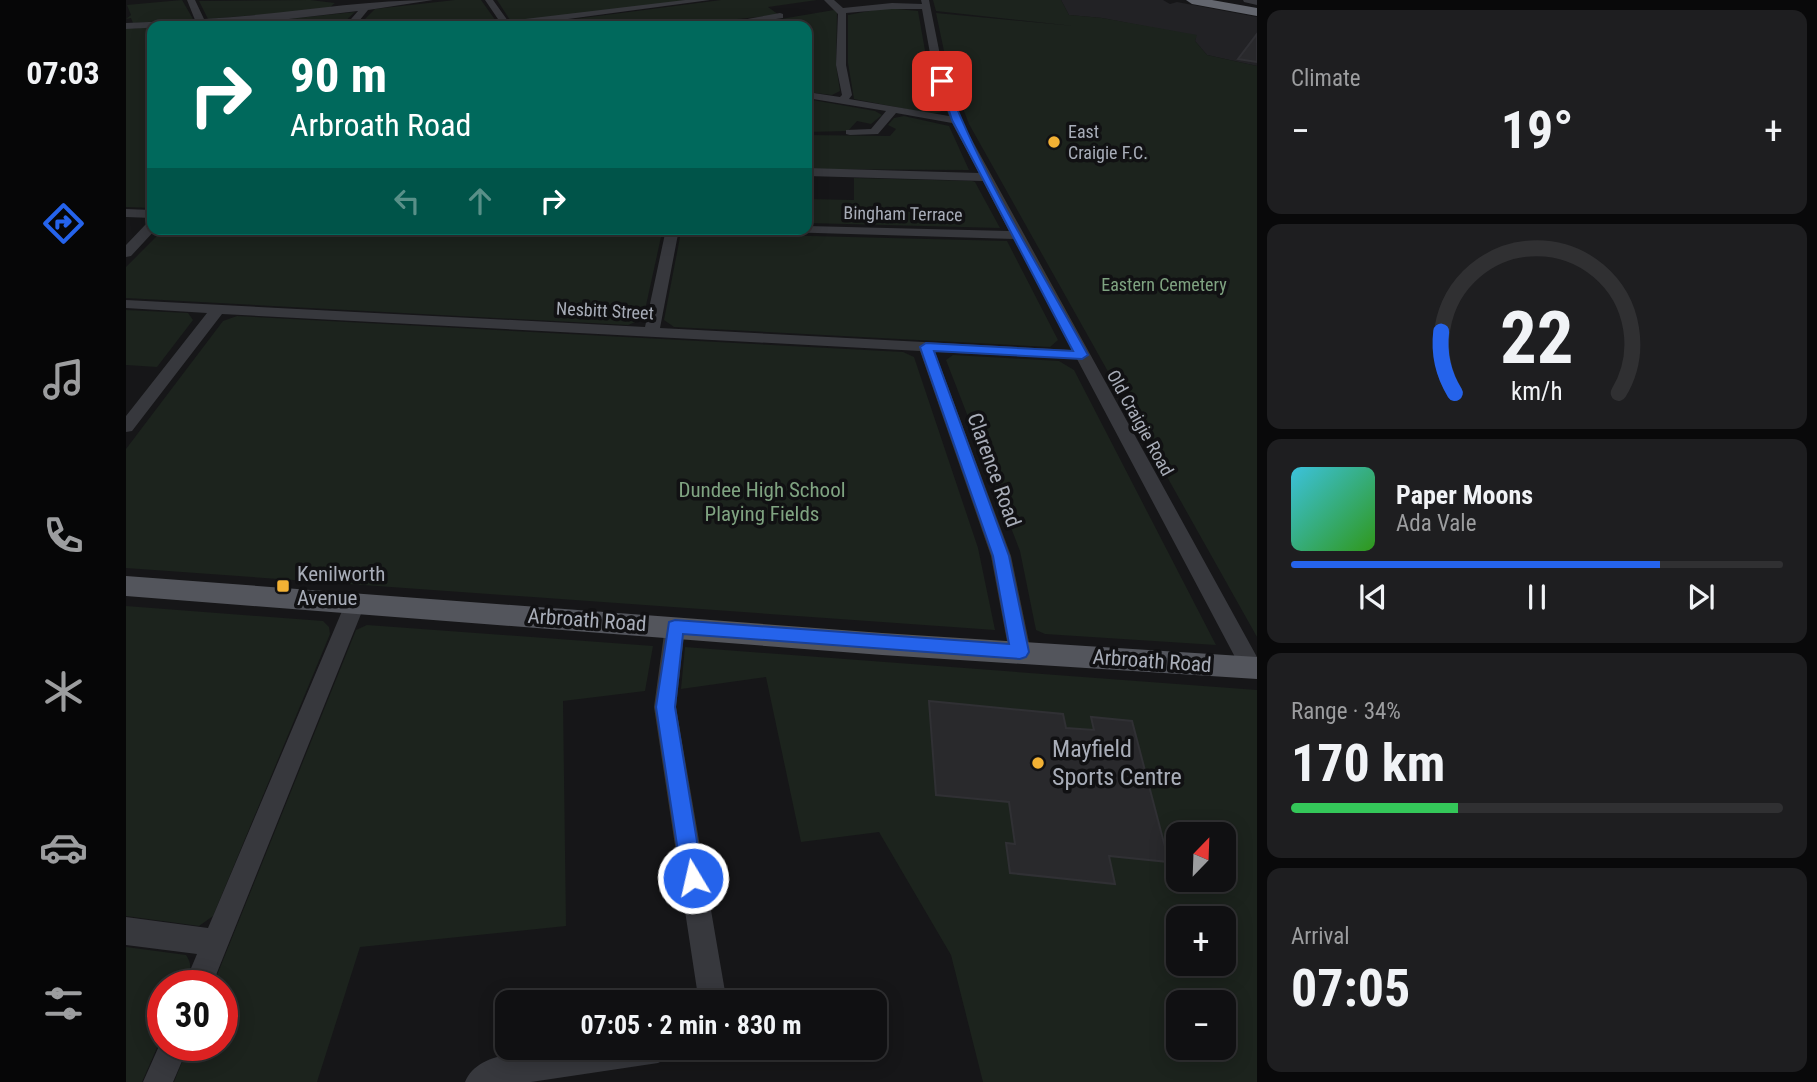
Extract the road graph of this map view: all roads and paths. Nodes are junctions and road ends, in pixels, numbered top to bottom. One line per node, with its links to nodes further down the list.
1 (192, 0): 18 (street)
2 (355, 0): 13 (street)
3 (429, 0): 12 (street)
4 (489, 0): 22 (street)
5 (706, 0): 23 (street)
6 (828, 0): 14 (street)
7 (1192, 0): 15 (highway)
8 (1226, 0): 11 (highway)
9 (1247, 0): 11 (street)
10 (925, 3): 14 (street); 30 (street, Old Craigie Road)
11 (1257, 4)
12 (366, 7): 13 (street); 21 (street)
13 (342, 10): 16 (street)
14 (841, 10): 28 (street)
15 (1257, 12)
16 (264, 19): 19 (street); 20 (street)
17 (773, 19): 24 (street)
18 (199, 21)
19 (221, 21)
20 (262, 21)
21 (354, 21)
22 (507, 21)
23 (541, 21)
24 (754, 21)
25 (147, 25): 26 (street)
26 (126, 26)
27 (812, 96): 28 (street)
28 (842, 101): 29 (street)
29 (892, 111): 30 (street); 31 (street)
30 (956, 120): 33 (street, Old Craigie Road)
31 (850, 132)
32 (812, 172): 33 (street)
33 (985, 177): 39 (street, Old Craigie Road)
34 (126, 213): 35 (street)
35 (147, 214)
36 (812, 230): 39 (street, Bingham Terrace)
37 (147, 231): 40 (street)
38 (672, 235): 43 (street)
39 (1017, 235): 45 (street, Old Craigie Road)
40 (126, 253)
41 (126, 304): 42 (street, Nesbitt Street)
42 (218, 309): 43 (street, Nesbitt Street); 46 (street)
43 (651, 333): 44 (street, Nesbitt Street)
44 (926, 347): 45 (street, Nesbitt Street); 50 (street, Clarence Road)
45 (1082, 355): 51 (street, Old Craigie Road)
46 (126, 427)
47 (126, 586): 48 (main road, Arbroath Road)
48 (355, 604): 49 (main road, Arbroath Road); 53 (street)
49 (675, 627): 50 (main road, Arbroath Road); 55 (street)
50 (1020, 652): 51 (main road, Arbroath Road)
51 (1255, 668)
52 (126, 931): 53 (street)
53 (216, 943): 54 (street)
54 (204, 970)
55 (711, 990)
56 (578, 1060): 59 (street)
57 (168, 1061): 58 (street)
58 (159, 1082)
59 (480, 1082)

